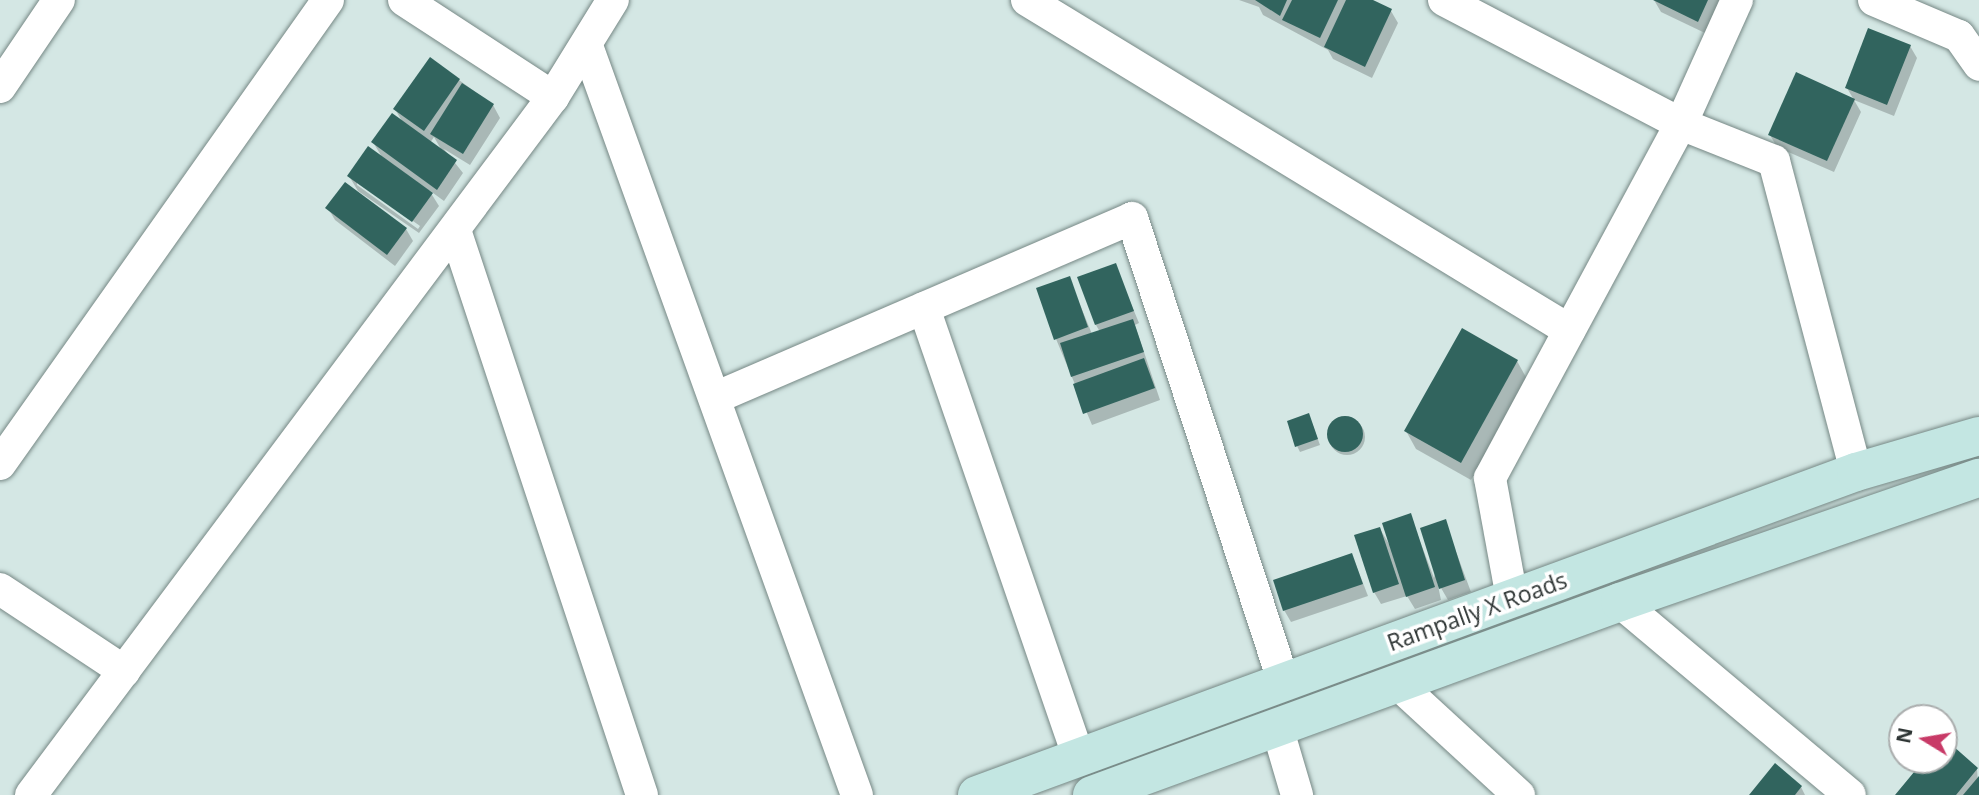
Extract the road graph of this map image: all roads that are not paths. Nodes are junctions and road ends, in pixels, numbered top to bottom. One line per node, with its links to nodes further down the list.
1 (59, 0): 11 (street)
2 (328, 0): 19 (street)
3 (404, 0): 12 (street)
4 (613, 0): 9 (street)
5 (1027, 0): 16 (street)
6 (1444, 0): 13 (street)
7 (1737, 0): 13 (street)
8 (1874, 0): 10 (street)
9 (587, 47): 12 (street); 17 (street)
10 (1979, 65)
11 (0, 87)
12 (553, 97): 14 (street)
13 (1681, 124): 16 (street); 20 (street)
14 (454, 230): 25 (street); 31 (street)
15 (924, 308): 17 (street); 26 (street); 29 (street)
16 (1569, 330): 23 (street)
17 (717, 397): 32 (street)
18 (1979, 436): 20 (main road, Rampally X Roads)
19 (0, 464)
20 (1856, 472): 23 (main road, Rampally X Roads)
21 (1979, 478): 24 (main road)
22 (0, 589): 25 (street)
23 (1512, 598): 26 (main road, Rampally X Roads)
24 (1620, 602): 27 (main road); 37 (street)
25 (124, 671): 30 (street)
26 (1284, 682): 29 (main road, Rampally X Roads)
27 (1397, 683): 28 (main road); 36 (street)
28 (1277, 727): 34 (main road); 35 (street)
29 (1079, 757): 33 (main road, Rampally X Roads)
30 (31, 795)
31 (642, 795)
32 (857, 795)
33 (977, 795)
34 (1092, 795)
35 (1297, 795)
36 (1520, 795)
37 (1850, 795)

